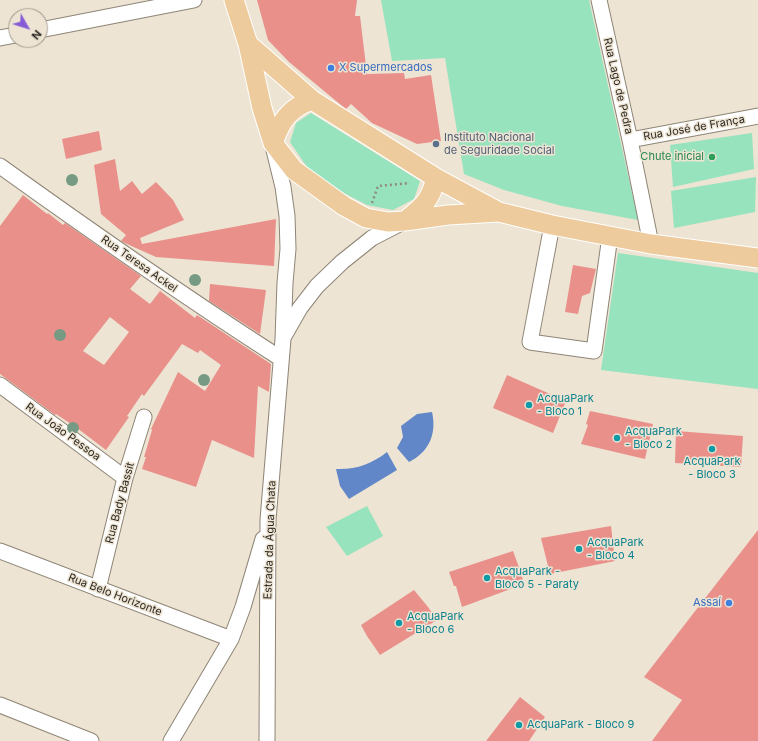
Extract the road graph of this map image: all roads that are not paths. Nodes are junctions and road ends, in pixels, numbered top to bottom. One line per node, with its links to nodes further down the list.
1 (194, 0): 4 (street)
2 (234, 0): 5 (main road)
3 (599, 0): 8 (street, Rua Lago de Pedra)
4 (48, 28)
5 (248, 44): 6 (main road); 9 (main road)
6 (312, 100): 9 (main road); 11 (main road)
7 (758, 116): 8 (street, Rua José de França)
8 (630, 140): 16 (street, Rua Lago de Pedra)
9 (272, 143): 13 (main road); 18 (street, Estrada da Água Chata)
10 (0, 166): 19 (street, Rua Teresa Ackel)
11 (434, 185): 12 (main road); 13 (main road)
12 (499, 212): 13 (main road); 14 (main road)
13 (405, 221): 18 (street, Estrada da Água Chata)
14 (552, 225): 15 (main road); 15 (street)
15 (610, 236): 16 (main road)
16 (651, 244): 17 (main road)
17 (758, 258)
18 (282, 339): 19 (street, Estrada da Água Chata)
19 (280, 358): 23 (street, Estrada da Água Chata)
20 (0, 385): 22 (street, Rua João Pessoa)
21 (144, 416): 22 (street, Rua Bady Bassit)
22 (125, 478): 25 (street, Rua Bady Bassit)
23 (268, 520): 26 (street); 30 (street, Estrada da Água Chata)
24 (0, 551): 25 (street, Rua Belo Horizonte)
25 (98, 589): 26 (street, Rua Belo Horizonte)
26 (230, 639): 29 (street)
27 (0, 705): 28 (street)
28 (86, 740)
29 (171, 741)
30 (267, 741)

